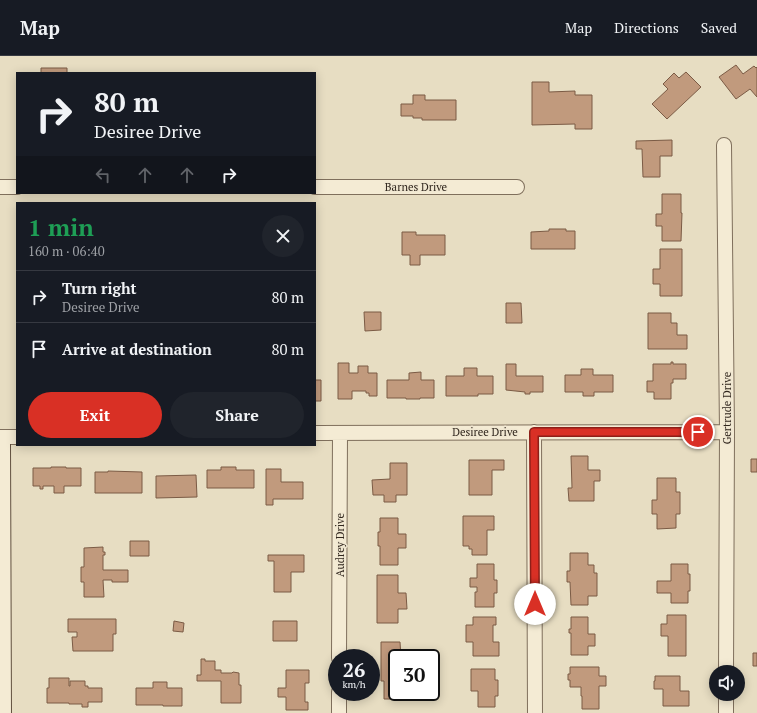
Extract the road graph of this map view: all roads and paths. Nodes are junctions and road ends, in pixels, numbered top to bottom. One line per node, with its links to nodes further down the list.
1 (724, 144): 7 (street, Gertrude Drive)
2 (0, 187): 3 (street)
3 (16, 187)
4 (316, 187): 5 (street, Barnes Drive)
5 (518, 187)
6 (534, 432): 7 (street, Desiree Drive); 9 (street, Desiree Drive); 19 (street)
7 (727, 432): 14 (street, Gertrude Drive)
8 (316, 433): 9 (street, Desiree Drive)
9 (340, 433): 13 (street, Audrey Drive)
10 (16, 436): 11 (street)
11 (0, 437)
12 (0, 444): 17 (street)
13 (340, 649)
14 (726, 665)
15 (339, 701): 18 (street)
16 (726, 701): 20 (street)
17 (1, 713)
18 (339, 713)
19 (535, 713)
20 (726, 713)

